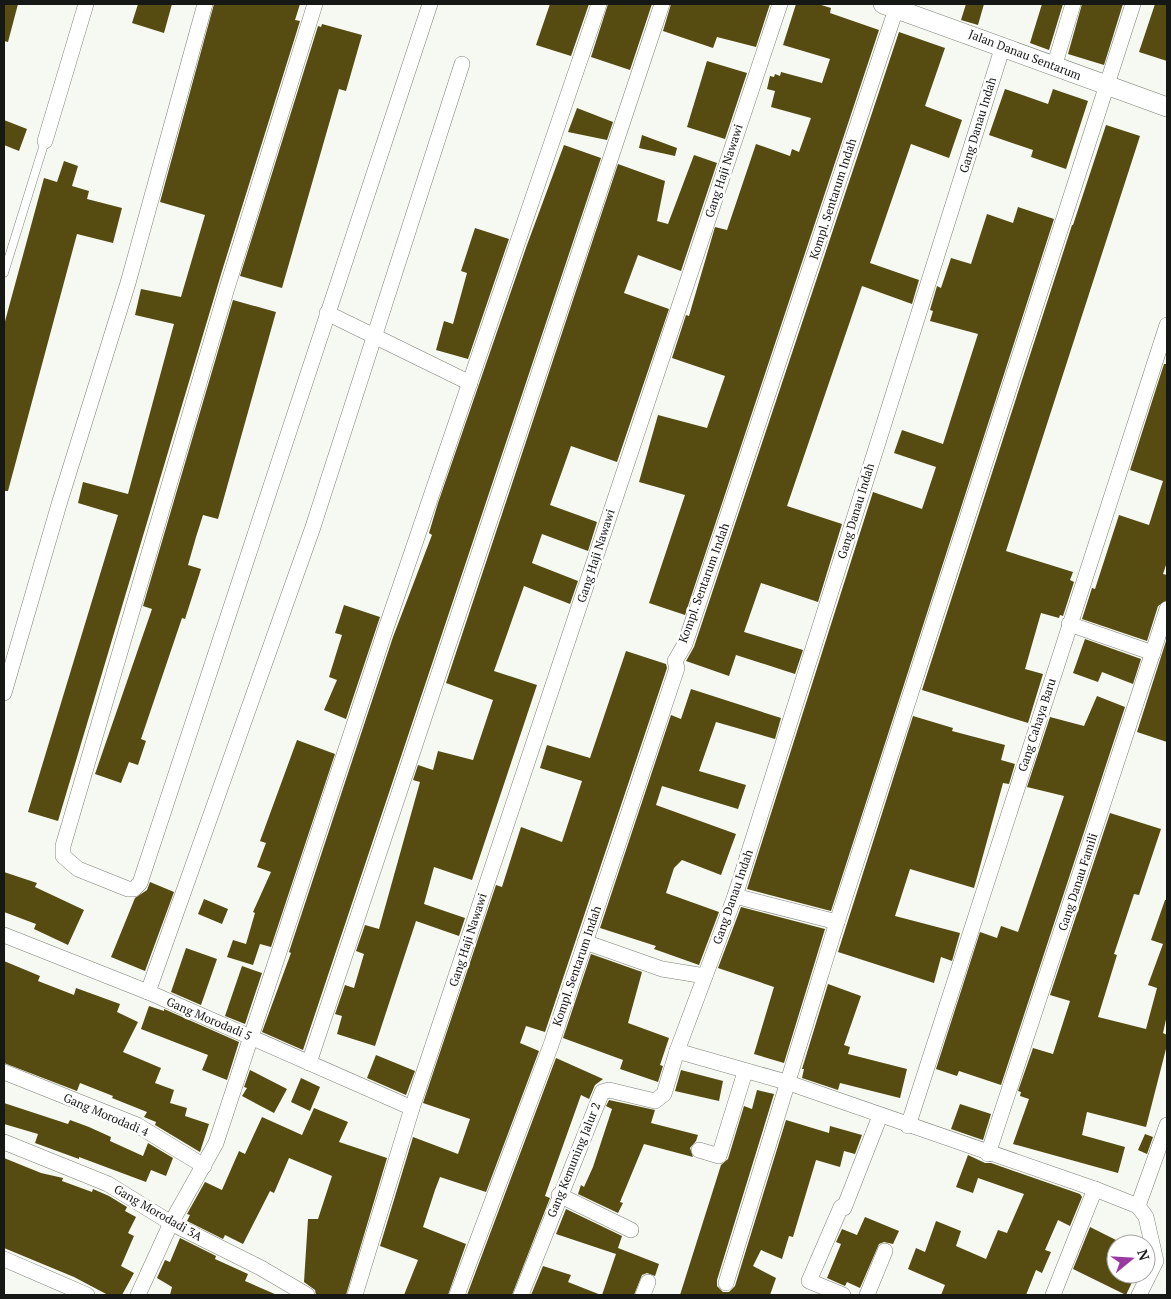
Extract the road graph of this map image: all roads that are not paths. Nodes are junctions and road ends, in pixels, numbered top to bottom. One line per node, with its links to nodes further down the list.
1 (86, 4): 16 (street)
2 (205, 4): 25 (street)
3 (316, 4): 18 (street)
4 (430, 4): 18 (street)
5 (599, 4): 21 (street)
6 (662, 4): 34 (street)
7 (780, 4): 38 (street, Gang Haji Nawawi)
8 (1073, 4): 13 (street)
9 (1133, 4): 14 (street)
10 (890, 6): 11 (street, Jalan Danau Sentarum); 29 (street, Kompl. Sentarum Indah)
11 (1002, 46): 13 (street, Jalan Danau Sentarum); 26 (street, Gang Danau Indah)
12 (462, 64): 20 (street)
13 (1054, 67): 14 (street, Jalan Danau Sentarum)
14 (1107, 86): 15 (street, Jalan Danau Sentarum); 27 (street)
15 (1167, 107)
16 (45, 141): 17 (lane)
17 (4, 273)
18 (327, 313): 20 (street)
19 (1167, 325): 23 (street, Gang Cahaya Baru)
20 (374, 334): 21 (street); 31 (street)
21 (470, 383): 32 (street)
22 (1167, 610): 24 (street, Gang Danau Famili)
23 (1069, 624): 24 (street); 41 (street, Gang Cahaya Baru)
24 (1153, 653): 44 (street, Gang Danau Famili)
25 (4, 693)
26 (735, 896): 27 (street); 30 (street, Gang Danau Indah)
27 (836, 922): 37 (street)
28 (4, 935): 31 (street, Gang Morodadi 5)
29 (585, 942): 30 (street); 59 (street, Kompl. Sentarum Indah)
30 (706, 976): 33 (street, Gang Kemuning Jalur 2)
31 (148, 992): 32 (street, Gang Morodadi 5)
32 (252, 1037): 34 (street, Gang Morodadi 5); 45 (street)
33 (677, 1051): 36 (street); 47 (street, Gang Kemuning Jalur 2)
34 (309, 1063): 38 (street, Gang Morodadi 5)
35 (4, 1072): 45 (street, Gang Morodadi 4)
36 (745, 1072): 37 (street); 43 (street)
37 (786, 1082): 39 (street); 54 (street)
38 (412, 1108): 58 (street, Gang Haji Nawawi)
39 (880, 1116): 41 (street); 61 (street)
40 (1167, 1125): 48 (street)
41 (908, 1126): 44 (street)
42 (4, 1142): 49 (street, Gang Morodadi 3A)
43 (699, 1150)
44 (988, 1154): 46 (street)
45 (204, 1166): 49 (street)
46 (1095, 1189): 48 (street); 63 (street)
47 (560, 1196): 50 (street); 60 (street, Gang Kemuning Jalur 2)
48 (1138, 1206): 53 (street)
49 (171, 1223): 56 (street); 57 (street, Gang Morodadi 3A)
50 (631, 1230)
51 (885, 1251): 62 (street)
52 (4, 1260): 55 (street)
53 (1162, 1264): 64 (street)
54 (726, 1282)
55 (87, 1295)
56 (138, 1295)
57 (307, 1295)
58 (355, 1295)
59 (457, 1295)
60 (521, 1295)
61 (843, 1295)
62 (867, 1295)
63 (1053, 1295)
64 (1139, 1295)

